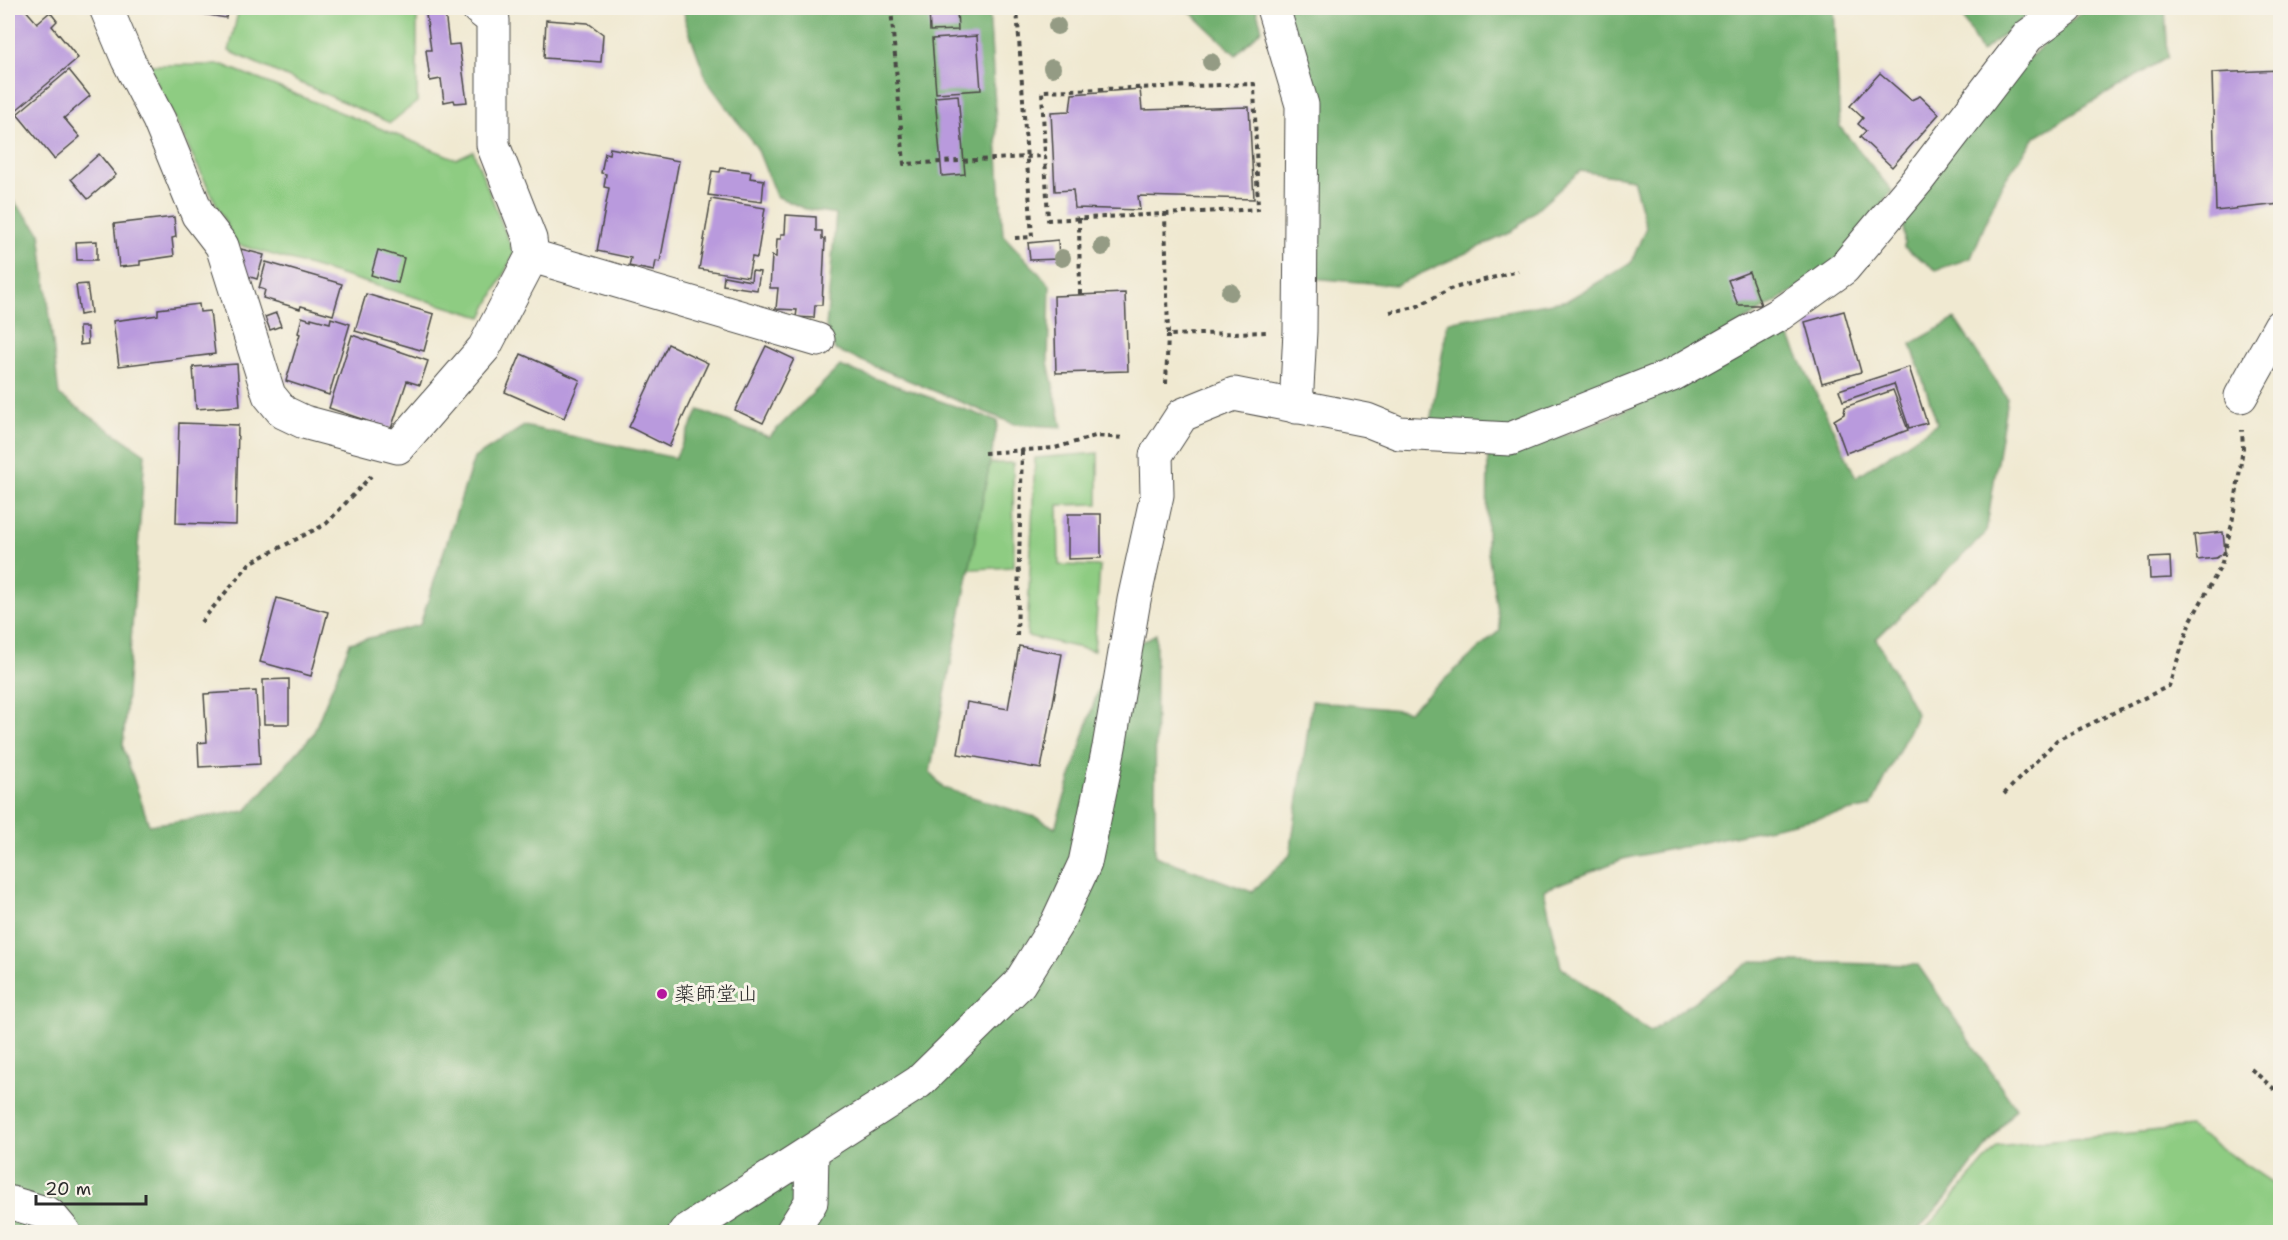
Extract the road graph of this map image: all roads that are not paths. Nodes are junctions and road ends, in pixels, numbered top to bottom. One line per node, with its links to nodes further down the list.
1 (106, 8): 5 (street)
2 (478, 8): 5 (street)
3 (2067, 8): 9 (street)
4 (1270, 10): 9 (street)
5 (532, 256): 7 (street)
6 (2280, 326): 8 (street)
7 (818, 340)
8 (2241, 396)
9 (1296, 407): 10 (street)
10 (813, 1151): 13 (street); 14 (street)
11 (8, 1202): 12 (street)
12 (64, 1233)
13 (686, 1233)
14 (792, 1233)

